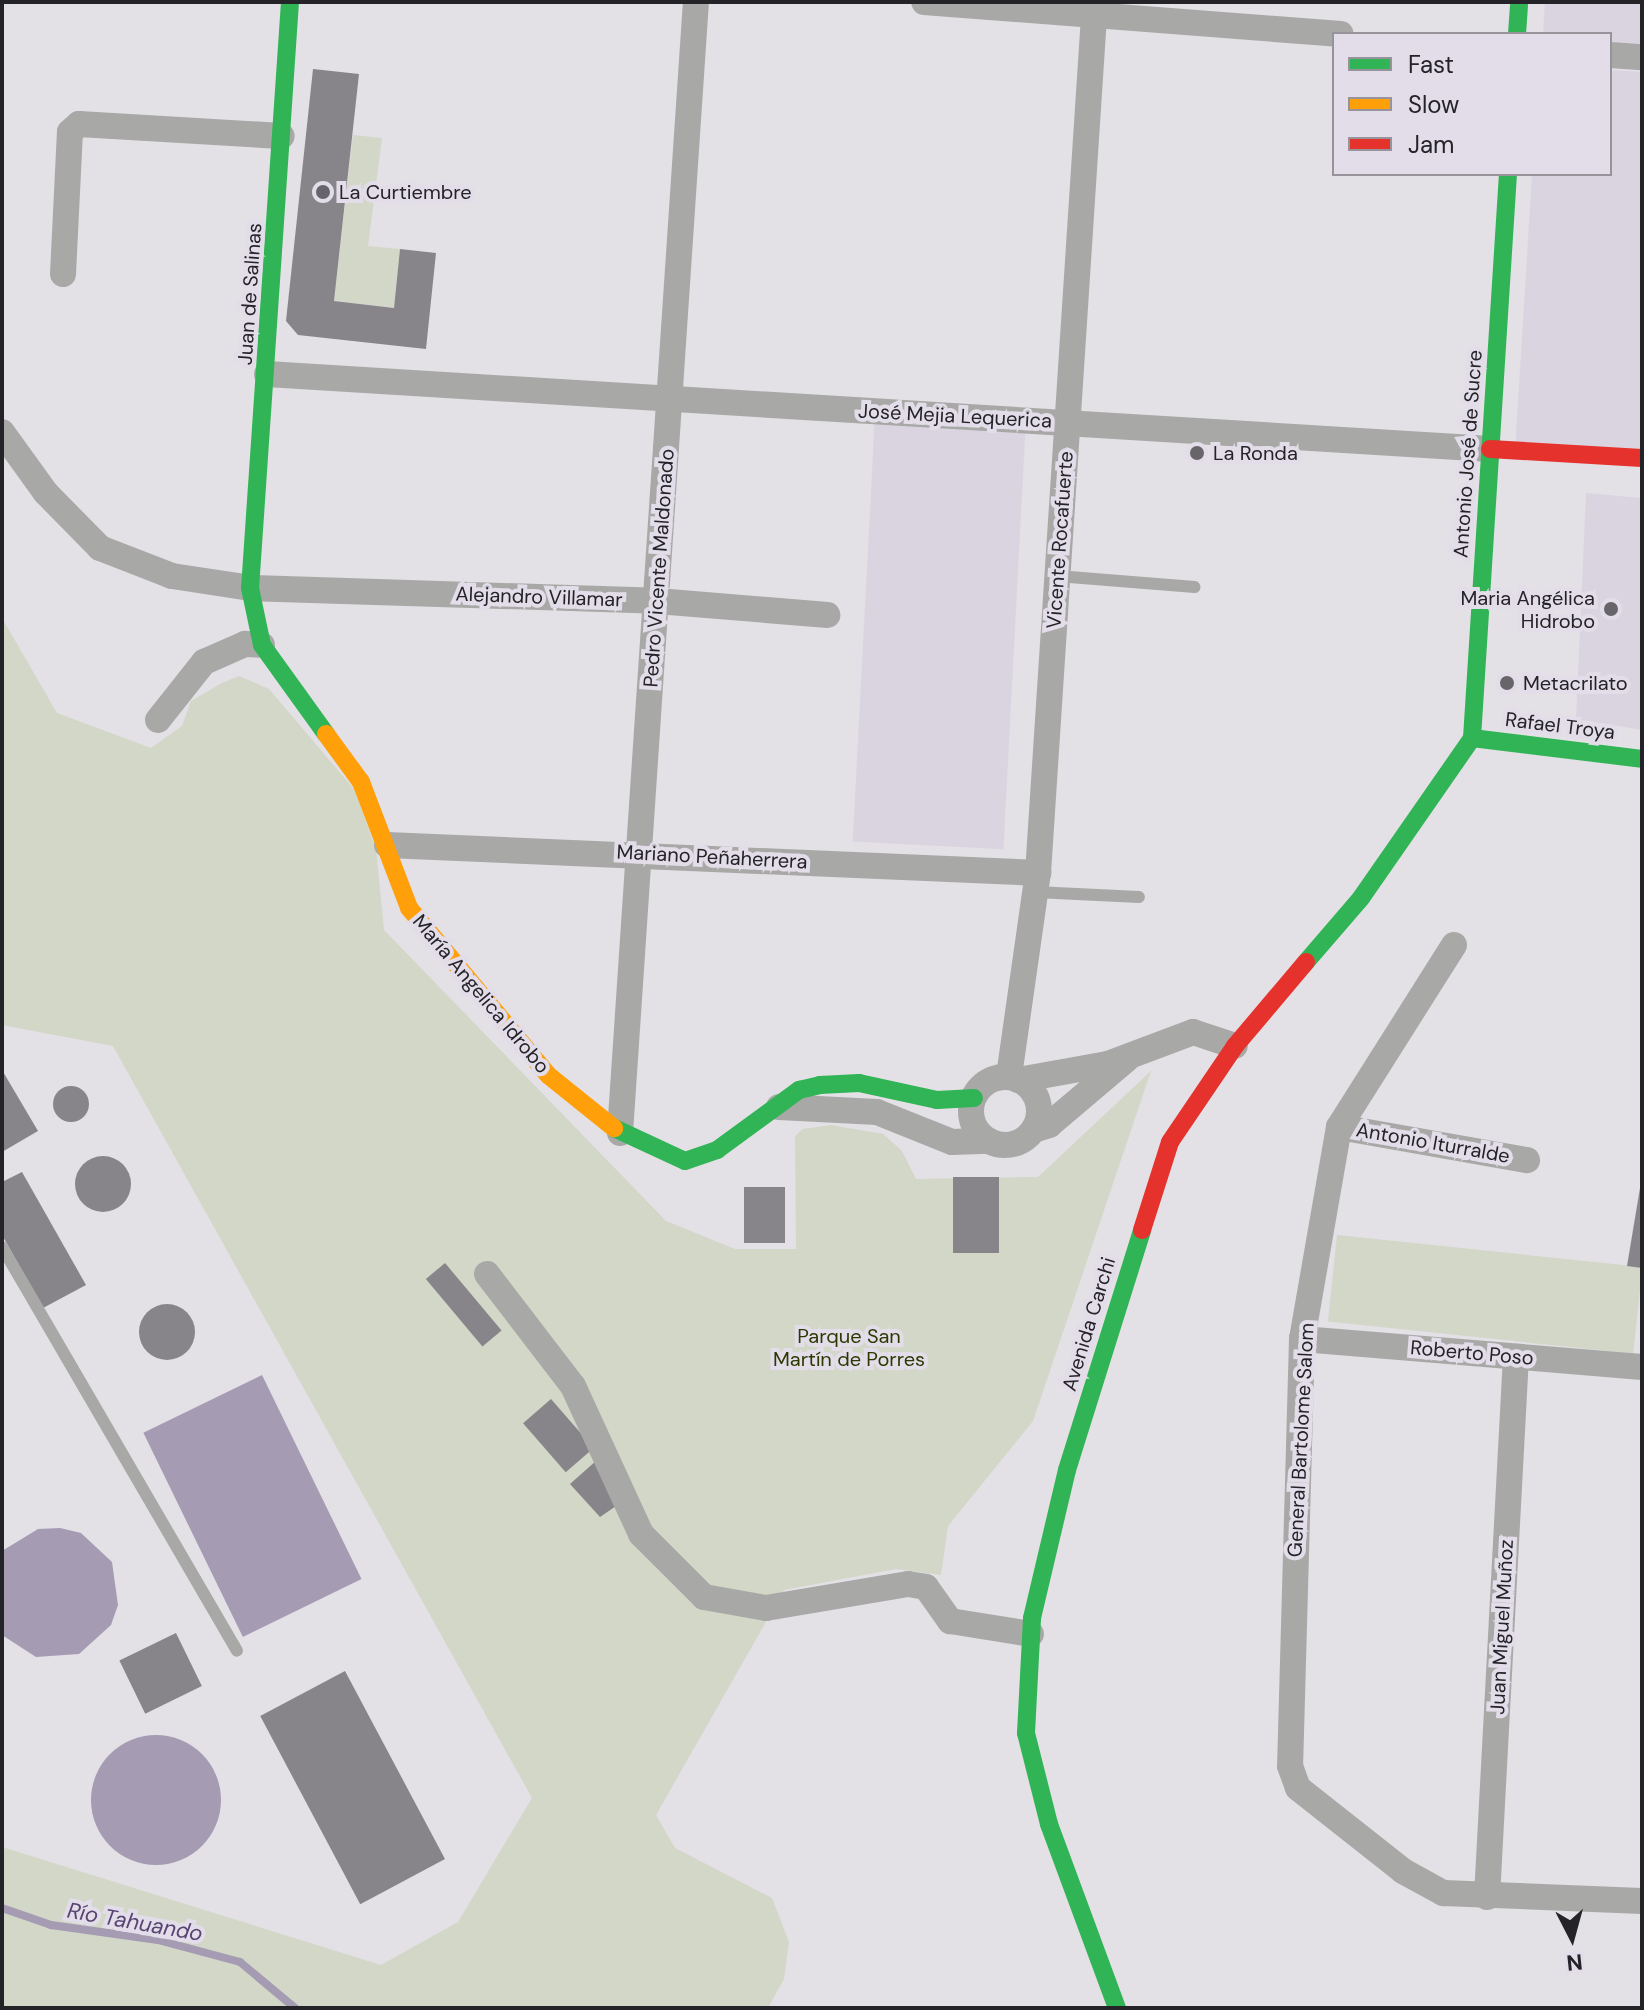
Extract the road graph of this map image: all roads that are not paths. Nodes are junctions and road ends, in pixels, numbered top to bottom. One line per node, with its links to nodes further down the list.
1 (290, 2): 10 (street, Juan de Salinas)
2 (696, 2): 14 (street, Pedro Vicente Maldonado)
3 (924, 2): 5 (street)
4 (1519, 2): 6 (street)
5 (1095, 8): 7 (street); 15 (street, Vicente Rocafuerte)
6 (1517, 32)
7 (1332, 33)
8 (1612, 55): 9 (street)
9 (1642, 57)
10 (282, 136): 12 (street); 13 (street, Juan de Salinas)
11 (1508, 176): 17 (street, Antonio José de Sucre)
12 (63, 274)
13 (267, 374): 14 (street, José Mejia Lequerica); 21 (street, Juan de Salinas)
14 (670, 399): 15 (street, José Mejia Lequerica); 22 (street, Pedro Vicente Maldonado)
15 (1067, 423): 17 (street, José Mejia Lequerica); 19 (street, Vicente Rocafuerte)
16 (2, 432): 21 (street, Alejandro Villamar)
17 (1490, 449): 18 (street, José Mejia Lequerica); 26 (street, Antonio José de Sucre)
18 (1642, 458)
19 (1057, 576): 20 (lane); 30 (street, Vicente Rocafuerte)
20 (1195, 587)
21 (250, 588): 22 (street, Alejandro Villamar); 24 (street, María Angelica Idrobo)
22 (657, 601): 23 (street, Alejandro Villamar); 29 (street, Pedro Vicente Maldonado)
23 (827, 615)
24 (262, 645): 25 (street); 28 (street, María Angelica Idrobo)
25 (158, 720)
26 (1472, 738): 27 (street, Rafael Troya); 33 (street, Avenida Carchi)
27 (1642, 759)
28 (387, 845): 29 (street, Mariano Peñaherrera); 40 (street, María Angelica Idrobo)
29 (641, 853): 30 (street, Mariano Peñaherrera); 40 (street, Pedro Vicente Maldonado)
30 (1036, 882): 31 (lane); 35 (street, Vicente Rocafuerte)
31 (1139, 897)
32 (1454, 945): 38 (street, General Bartolome Salom)
33 (1235, 1046): 34 (street); 48 (street, Avenida Carchi)
34 (1130, 1056): 35 (street); 39 (street)
35 (1013, 1078): 36 (street); 39 (street)
36 (974, 1098): 37 (street, María Angelica Idrobo); 41 (street)
37 (779, 1107): 40 (street, María Angelica Idrobo); 41 (street)
38 (1339, 1127): 42 (street, Antonio Iturralde); 45 (street, General Bartolome Salom)
39 (1033, 1130): 41 (street)
40 (620, 1133)
41 (988, 1141)
42 (1527, 1160)
43 (2, 1247): 49 (lane)
44 (487, 1274): 48 (street)
45 (1302, 1339): 46 (street, Roberto Poso); 50 (street, General Bartolome Salom)
46 (1516, 1357): 47 (street, Roberto Poso); 50 (street, Juan Miguel Muñoz)
47 (1642, 1367)
48 (1031, 1634): 52 (street, Avenida Carchi)
49 (237, 1650)
50 (1487, 1897): 51 (street, General Bartolome Salom)
51 (1642, 1901)
52 (1117, 2008)

